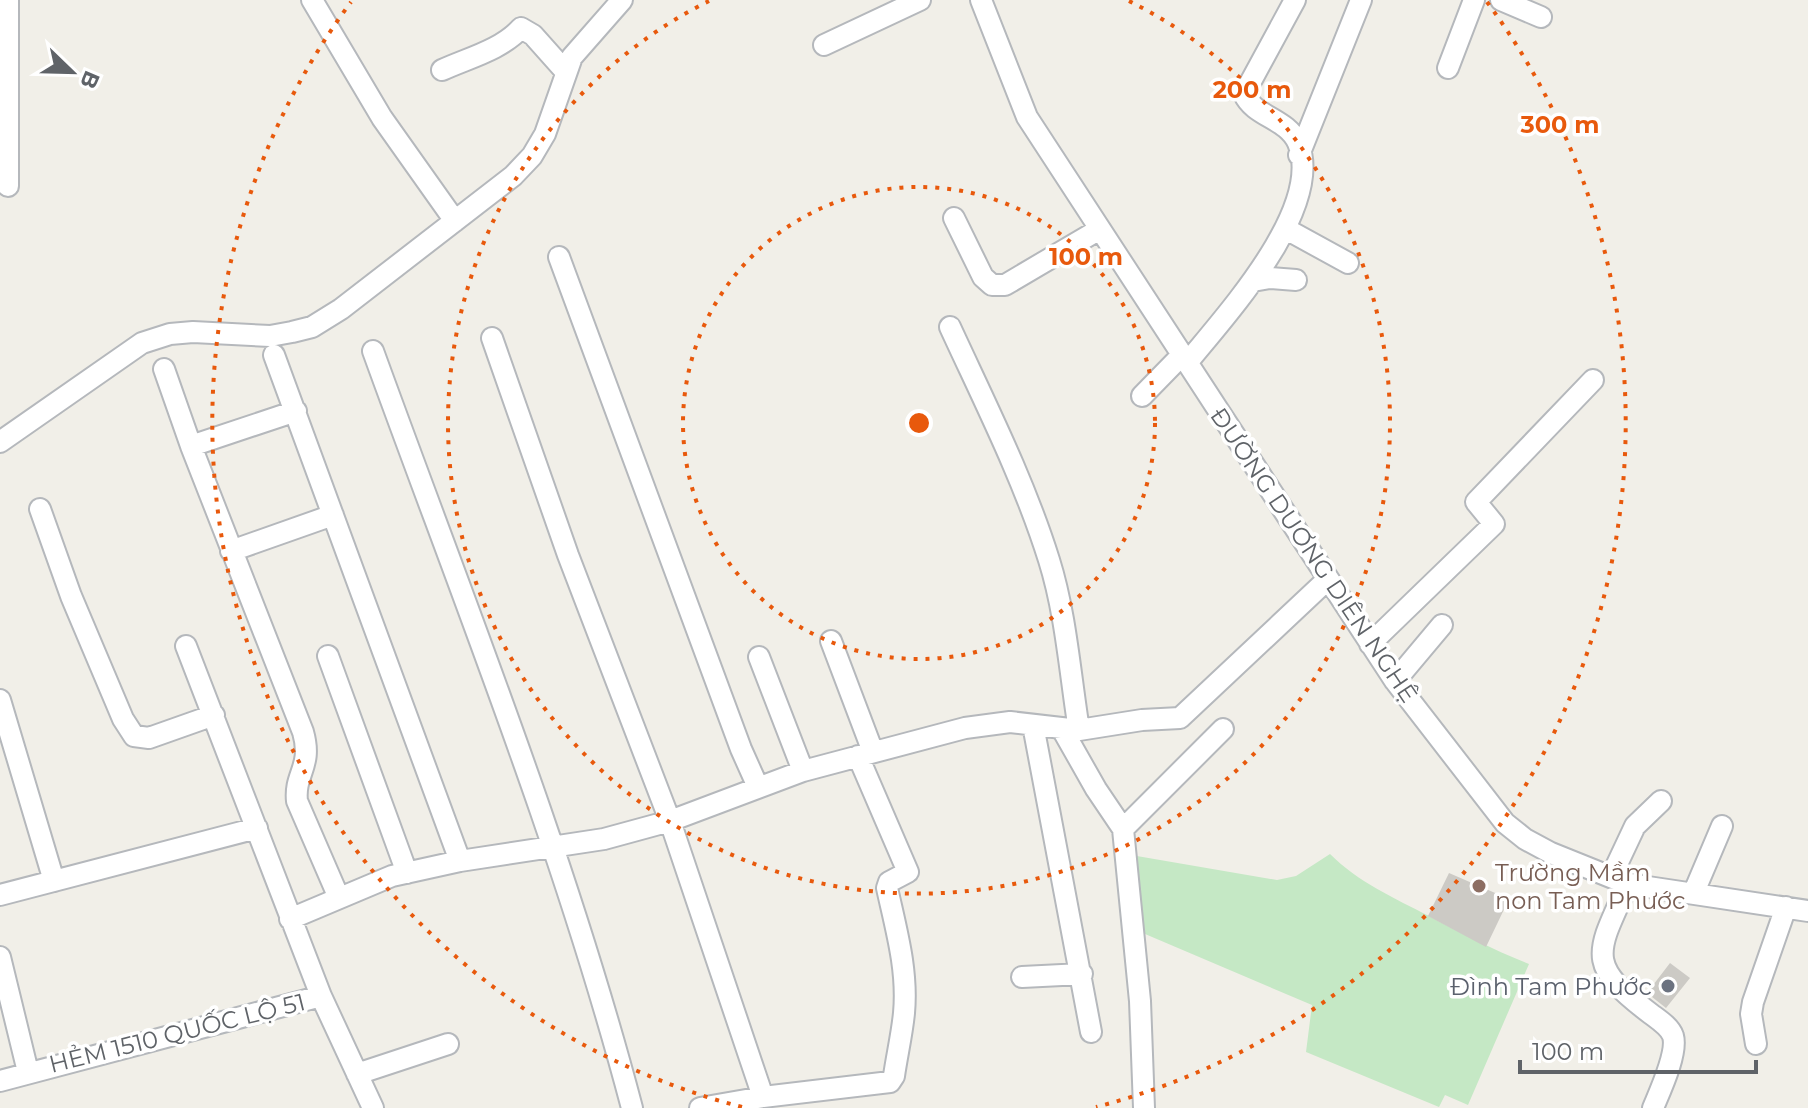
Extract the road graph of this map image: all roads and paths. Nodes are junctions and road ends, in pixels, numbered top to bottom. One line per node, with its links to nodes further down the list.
1 (8, 0): 16 (street)
2 (312, 0): 18 (street)
3 (622, 0): 14 (street)
4 (920, 0): 11 (street)
5 (981, 0): 19 (street, ĐƯỜNG DUƠNG DIÊN NGHỆ)
6 (1295, 0): 15 (street)
7 (1361, 0): 15 (street)
8 (1474, 0): 12 (street)
9 (1501, 0): 10 (street)
10 (1541, 17)
11 (824, 45)
12 (1448, 68)
13 (442, 70): 14 (street)
14 (566, 72): 18 (street)
15 (1299, 155): 20 (street)
16 (8, 186)
17 (954, 218): 19 (street)
18 (455, 221): 34 (street)
19 (1100, 229): 29 (street, ĐƯỜNG DUƠNG DIÊN NGHỆ)
20 (1286, 229): 22 (street); 24 (street)
21 (559, 257): 54 (street)
22 (1348, 263)
23 (1296, 280): 24 (street)
24 (1253, 281): 29 (street)
25 (950, 327): 51 (street)
26 (492, 338): 56 (street)
27 (373, 351): 60 (street)
28 (274, 355): 33 (street)
29 (1185, 359): 32 (street); 39 (street, ĐƯỜNG DUƠNG DIÊN NGHỆ)
30 (164, 369): 35 (street)
31 (1593, 380): 42 (street)
32 (1142, 396)
33 (296, 411): 35 (street); 37 (street)
34 (0, 442)
35 (191, 446): 38 (street)
36 (40, 509): 48 (street)
37 (333, 515): 38 (street); 61 (street)
38 (231, 551): 67 (street)
39 (1328, 579): 42 (street, ĐƯỜNG DUƠNG DIÊN NGHỆ); 51 (street)
40 (1442, 625): 46 (street)
41 (831, 641): 52 (street)
42 (1370, 644): 46 (street, ĐƯỜNG DUƠNG DIÊN NGHỆ)
43 (186, 646): 48 (street, HẺM 1510 QUỐC LỘ 51)
44 (328, 656): 62 (street)
45 (759, 657): 53 (street)
46 (1395, 681): 63 (street, ĐƯỜNG DUƠNG DIÊN NGHỆ)
47 (0, 700): 64 (street)
48 (214, 715): 58 (street, HẺM 1510 QUỐC LỘ 51)
49 (1033, 725): 51 (street); 52 (street); 72 (street)
50 (1223, 729): 59 (street)
51 (1070, 730): 59 (street)
52 (866, 754): 53 (street); 82 (street)
53 (803, 771): 54 (street)
54 (758, 787): 56 (street)
55 (1661, 801): 63 (street)
56 (670, 821): 60 (street); 81 (street)
57 (1722, 826): 65 (street)
58 (257, 828): 64 (street); 70 (street, HẺM 1510 QUỐC LỘ 51)
59 (1123, 829): 86 (street)
60 (554, 847): 61 (street); 84 (street)
61 (460, 861): 62 (street)
62 (407, 873): 67 (street)
63 (1620, 880): 65 (street, ĐƯỜNG DUƠNG DIÊN NGHỆ); 87 (street)
64 (54, 881): 66 (street)
65 (1694, 892): 68 (street, ĐƯỜNG DUƠNG DIÊN NGHỆ)
66 (0, 895)
67 (339, 898): 70 (street)
68 (1786, 907): 69 (street, ĐƯỜNG DUƠNG DIÊN NGHỆ); 77 (street)
69 (1808, 911)
70 (290, 919): 74 (street, HẺM 1510 QUỐC LỘ 51)
71 (0, 957): 78 (street)
72 (1082, 974): 73 (street); 75 (street)
73 (1022, 977)
74 (321, 996): 78 (street, HẺM 1510 QUỐC LỘ 51); 79 (street)
75 (1091, 1032)
76 (448, 1044): 79 (street)
77 (1756, 1044)
78 (28, 1072): 80 (street, HẺM 1510 QUỐC LỘ 51)
79 (357, 1074): 83 (street)
80 (0, 1081)
81 (763, 1097): 82 (street); 85 (street)
82 (786, 1101)
83 (373, 1108)
84 (632, 1108)
85 (700, 1108)
86 (1144, 1108)
87 (1653, 1108)

